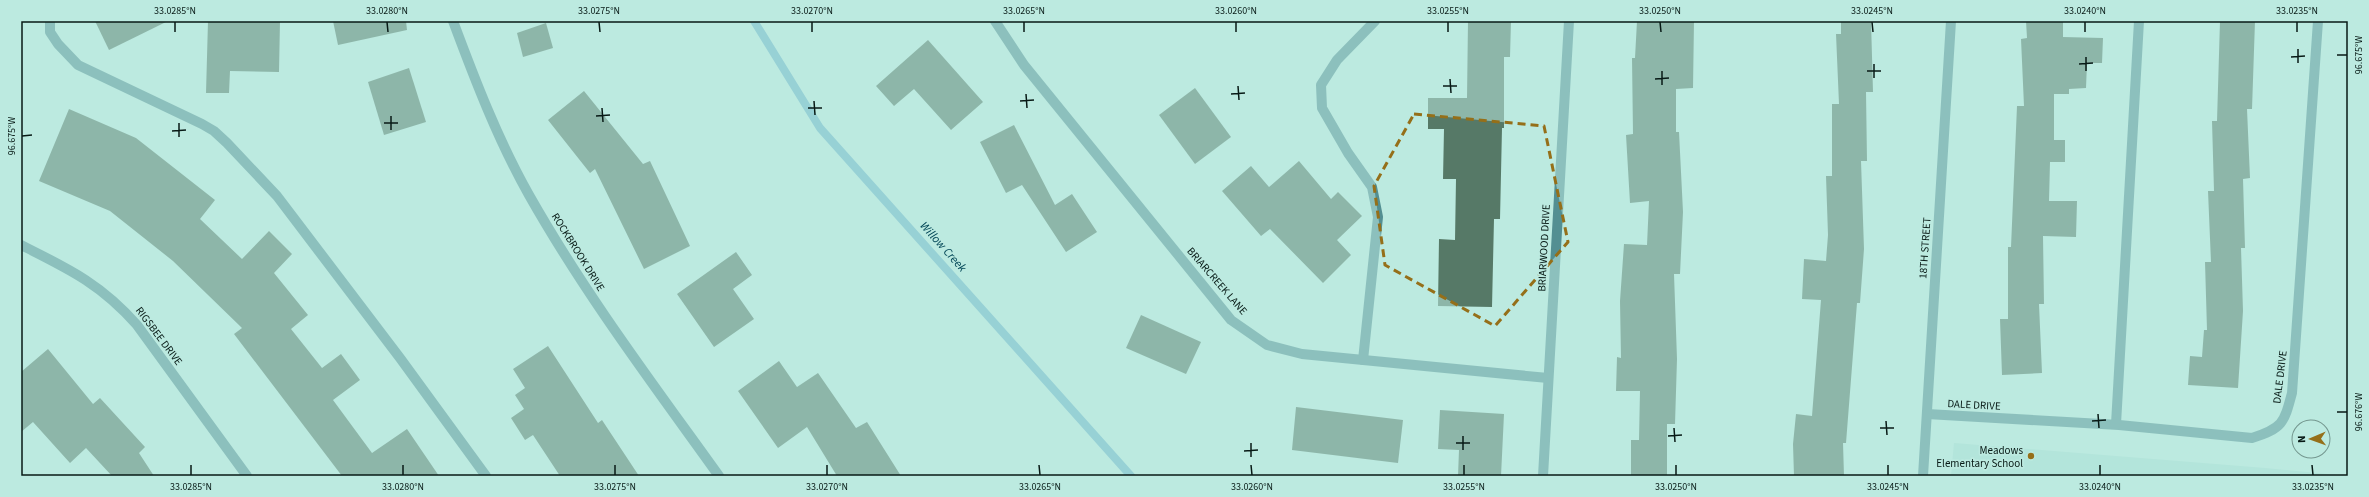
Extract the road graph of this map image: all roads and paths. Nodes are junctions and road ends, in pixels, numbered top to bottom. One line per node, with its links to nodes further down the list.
1 (50, 21): 15 (street)
2 (453, 21): 16 (street, ROCKBROOK DRIVE)
3 (995, 21): 10 (street, BRIARCREEK LANE)
4 (1376, 21): 10 (street)
5 (1569, 21): 11 (street, BRIARWOOD DRIVE)
6 (1951, 21): 12 (street, 18TH STREET)
7 (2139, 21): 13 (street)
8 (2318, 21): 13 (street, DALE DRIVE)
9 (21, 245): 14 (street, RIGSBEE DRIVE)
10 (1363, 360): 11 (street, BRIARCREEK LANE)
11 (1548, 378): 17 (street, BRIARWOOD DRIVE)
12 (1927, 414): 13 (street, DALE DRIVE); 18 (street, 18TH STREET)
13 (2116, 424)
14 (247, 476)
15 (486, 476)
16 (719, 476)
17 (1543, 476)
18 (1923, 476)

